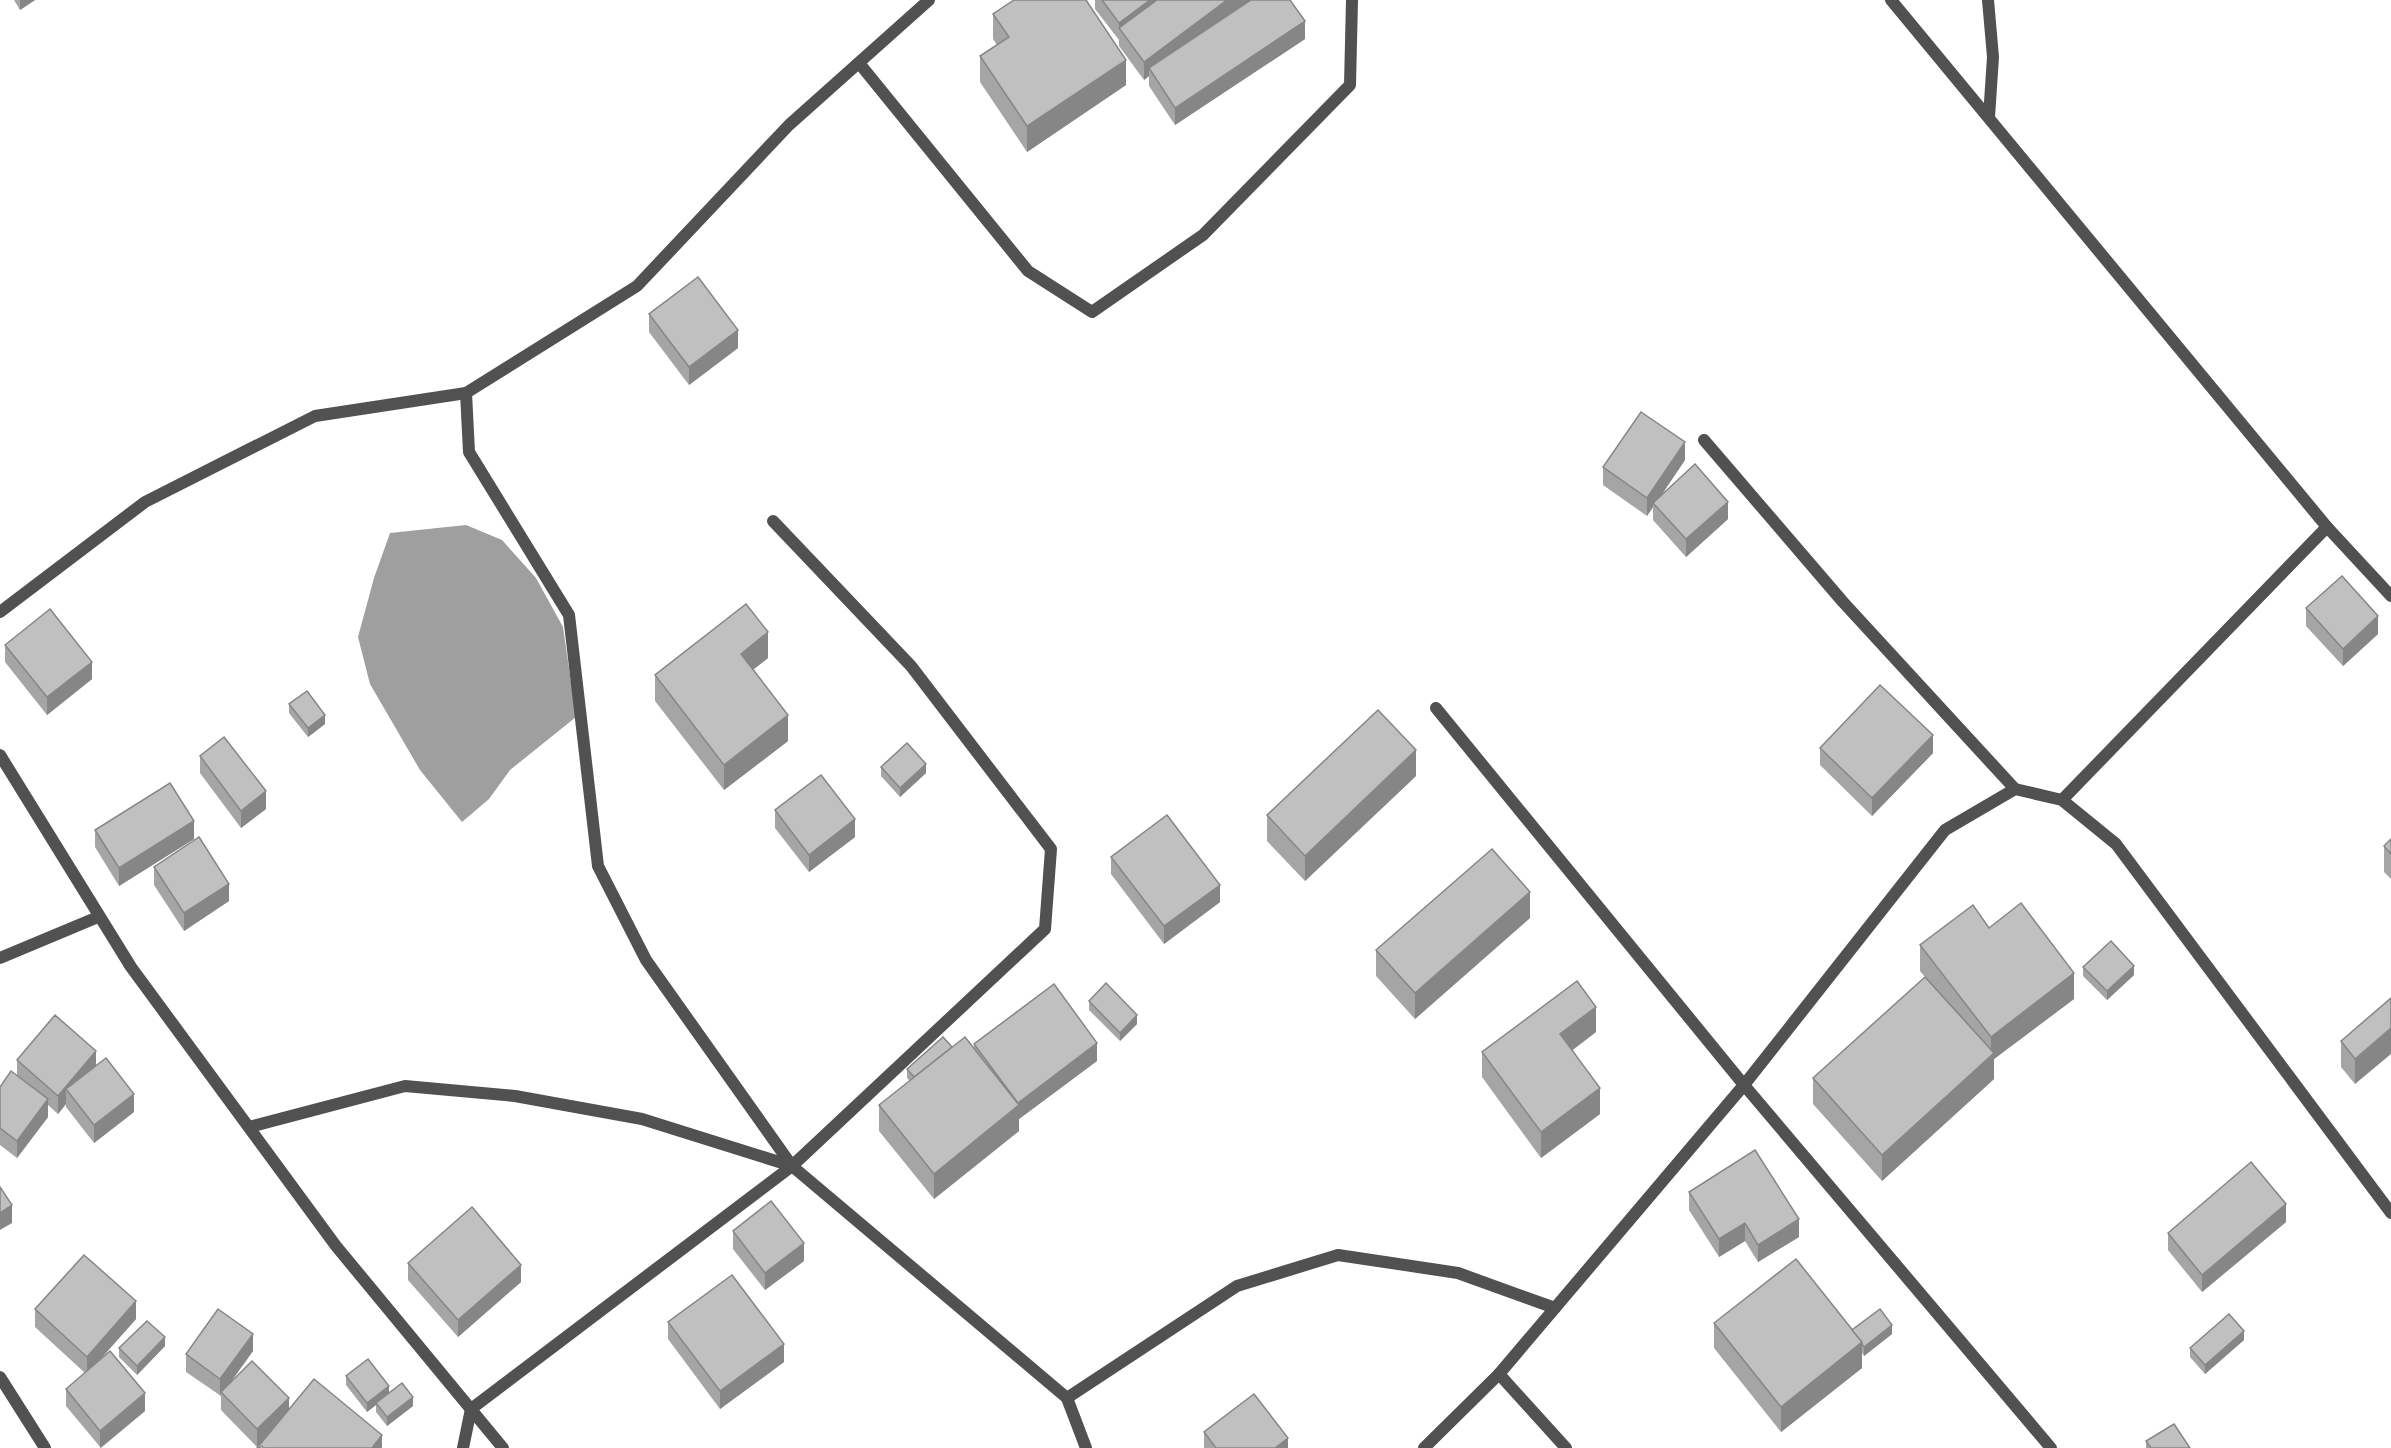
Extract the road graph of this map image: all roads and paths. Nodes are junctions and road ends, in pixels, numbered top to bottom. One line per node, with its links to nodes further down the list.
1 (929, 0): 5 (street)
2 (1352, 0): 5 (street)
3 (1891, 0): 6 (street)
4 (1988, 0): 6 (street)
5 (859, 63): 7 (street)
6 (1989, 117): 10 (street)
7 (465, 393): 12 (street); 21 (street)
8 (1704, 440): 15 (street)
9 (773, 521): 21 (street)
10 (2327, 527): 11 (street); 16 (street)
11 (2391, 596)
12 (0, 612)
13 (1436, 708): 19 (street)
14 (0, 755): 17 (street)
15 (2015, 789): 16 (street); 19 (street)
16 (2062, 800): 22 (street)
17 (99, 917): 18 (street); 20 (street)
18 (0, 958)
19 (1744, 1085): 23 (street); 34 (street)
20 (249, 1127): 21 (street); 27 (street)
21 (792, 1166): 26 (street); 27 (street)
22 (2391, 1213)
23 (1555, 1308): 24 (street); 26 (street)
24 (1499, 1374): 32 (street); 33 (street)
25 (0, 1377): 28 (street)
26 (1067, 1398): 31 (street)
27 (471, 1409): 29 (street); 30 (street)
28 (45, 1448)
29 (463, 1448)
30 (503, 1448)
31 (1086, 1448)
32 (1424, 1448)
33 (1566, 1448)
34 (2051, 1448)

